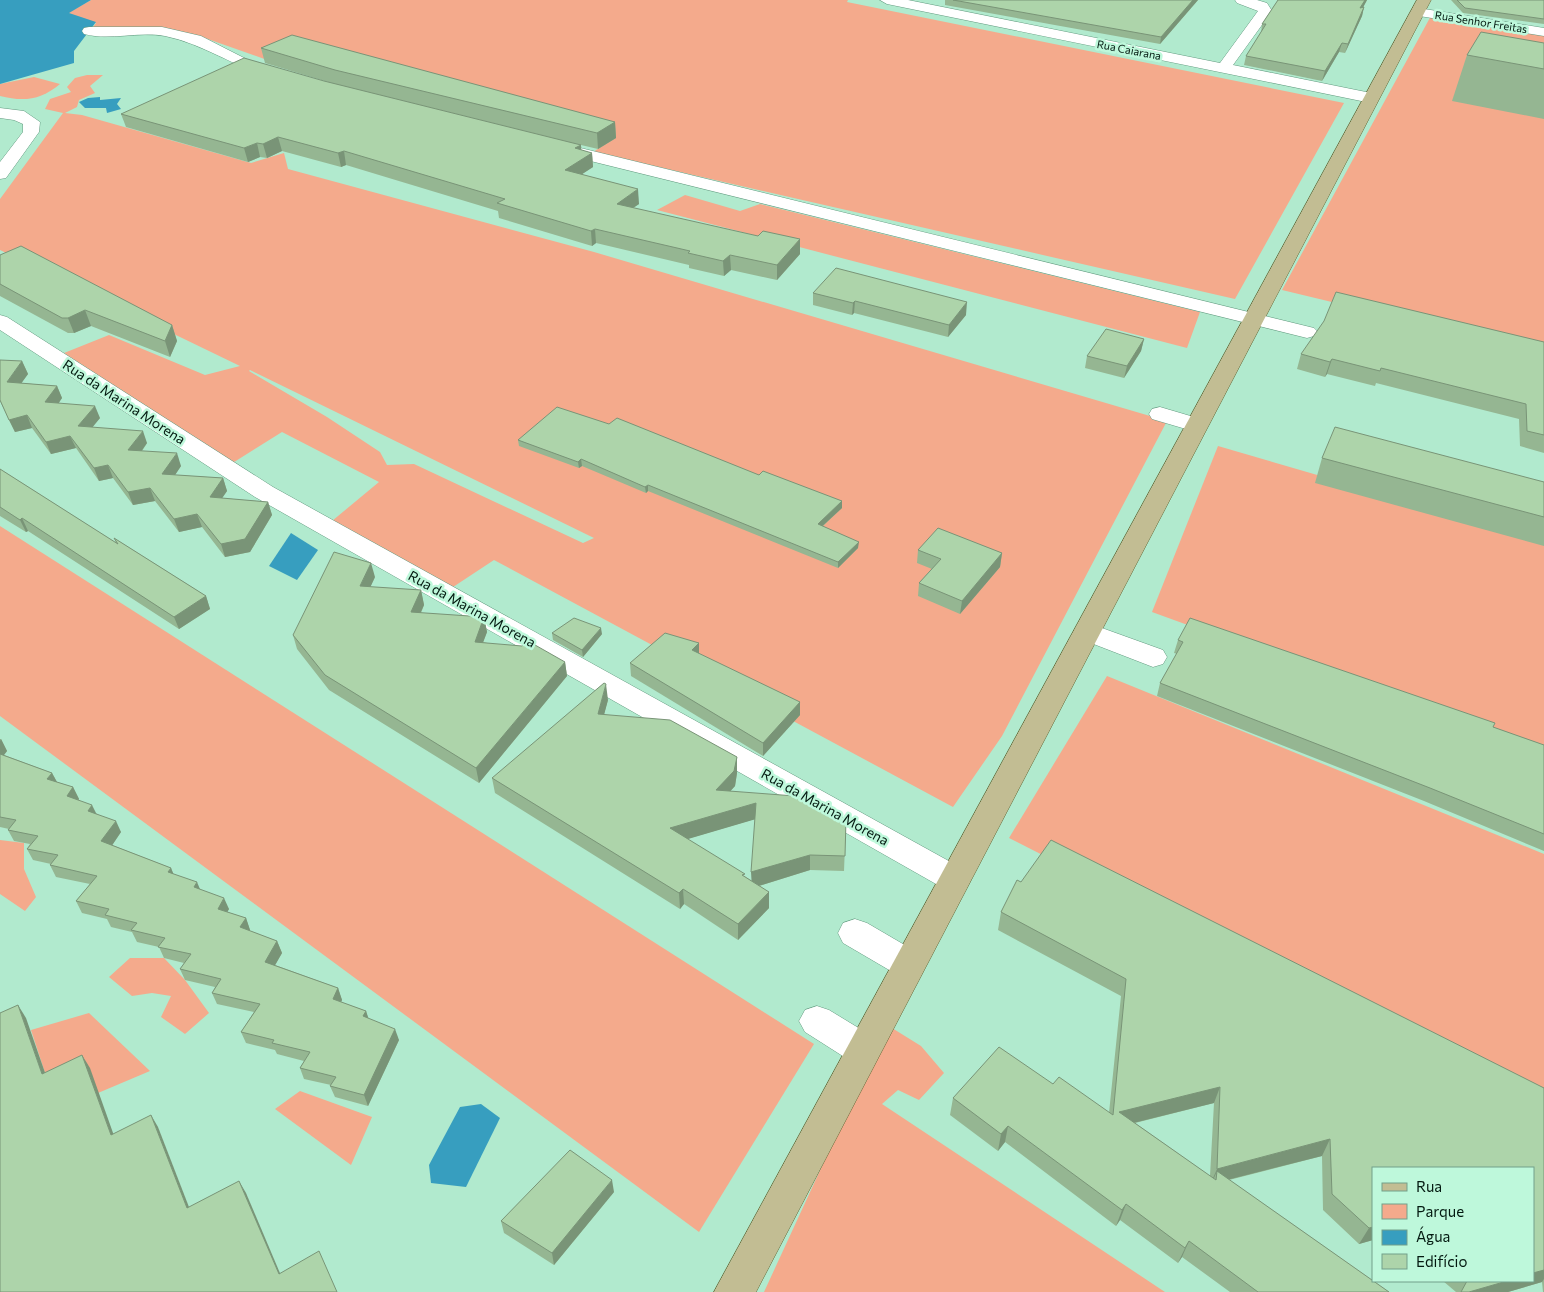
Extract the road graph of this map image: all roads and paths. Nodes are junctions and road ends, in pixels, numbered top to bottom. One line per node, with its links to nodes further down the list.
1 (887, 0): 6 (street, Rua Caiarana)
2 (1242, 0): 6 (street)
3 (1421, 6): 5 (street, Rua Senhor Freitas); 8 (main road)
4 (89, 31): 7 (street)
5 (1544, 32)
6 (1223, 68): 8 (street, Rua Caiarana)
7 (288, 76)
8 (1371, 98): 12 (main road)
9 (0, 113): 11 (street)
10 (539, 142): 12 (street)
11 (0, 174)
12 (1254, 319): 14 (street); 16 (main road)
13 (0, 321): 19 (street, Rua da Marina Morena)
14 (1307, 332)
15 (1160, 414): 16 (street)
16 (1196, 425): 17 (main road)
17 (1088, 632): 18 (street); 19 (main road)
18 (1153, 657)
19 (954, 879): 21 (main road)
20 (855, 934): 21 (street)
21 (908, 964): 23 (main road)
22 (817, 1021): 23 (street)
23 (862, 1049): 24 (main road)
24 (734, 1292)

